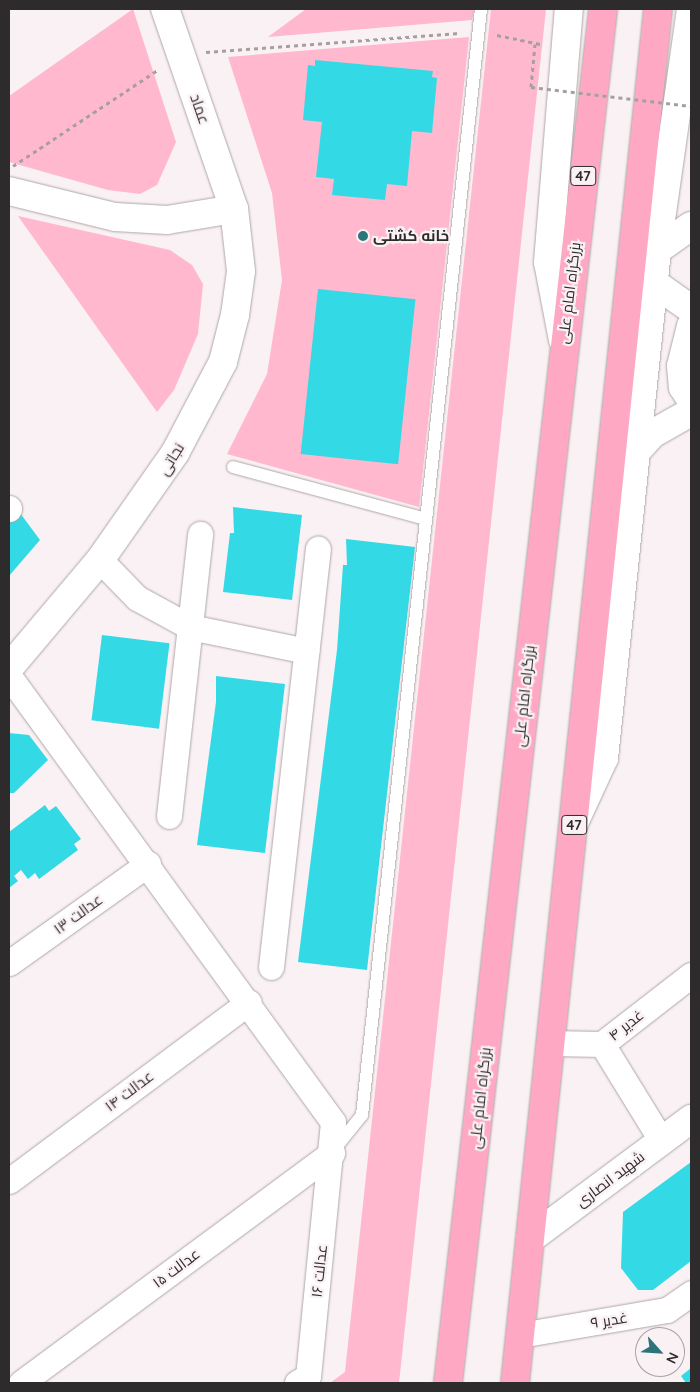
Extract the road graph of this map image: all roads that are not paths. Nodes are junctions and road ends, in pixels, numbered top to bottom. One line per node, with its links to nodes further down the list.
1 (166, 9): 8 (main road, عماد)
2 (481, 9): 19 (lane)
3 (569, 9): 14 (main road)
4 (603, 9): 14 (highway, بزرگراه امام علی / 47)
5 (658, 9): 28 (highway, 47)
6 (691, 9): 10 (main road)
7 (9, 191): 8 (main road)
8 (234, 209): 22 (main road, نجاتی)
9 (691, 226): 10 (main road)
10 (657, 250): 11 (main road)
11 (654, 283): 12 (main road); 17 (main road)
12 (691, 309)
13 (691, 326): 15 (main road)
14 (564, 343): 45 (highway, بزرگراه امام علی / 47)
15 (691, 400)
16 (691, 412): 17 (main road)
17 (636, 452): 28 (main road)
18 (233, 467): 19 (lane)
19 (426, 519): 38 (lane)
20 (200, 534): 23 (street)
21 (318, 548): 24 (street)
22 (100, 560): 23 (street); 25 (main road, نجاتی)
23 (190, 627): 24 (street); 27 (street)
24 (307, 651): 31 (street)
25 (9, 668)
26 (9, 676): 29 (street)
27 (169, 816)
28 (574, 823): 34 (highway, 47)
29 (148, 864): 30 (street, عدالت ۱۳); 33 (street)
30 (9, 963)
31 (271, 967)
32 (691, 975): 35 (street, غدیر ۴)
33 (249, 1002): 38 (street); 39 (street, عدالت ۱۴)
34 (551, 1043): 35 (street, غدیر ۴); 40 (highway, 47)
35 (602, 1044): 37 (street)
36 (691, 1119): 37 (main road, شهید انصاری)
37 (661, 1140): 40 (main road, شهید انصاری)
38 (332, 1153): 43 (street, عدالت ۱۵); 44 (street, عدالت ۱۶)
39 (9, 1181)
40 (530, 1239): 42 (highway, 47)
41 (691, 1293): 42 (street, غدیر ۹)
42 (520, 1335): 46 (highway, 47)
43 (21, 1383)
44 (297, 1383)
45 (448, 1383)
46 (515, 1383)

